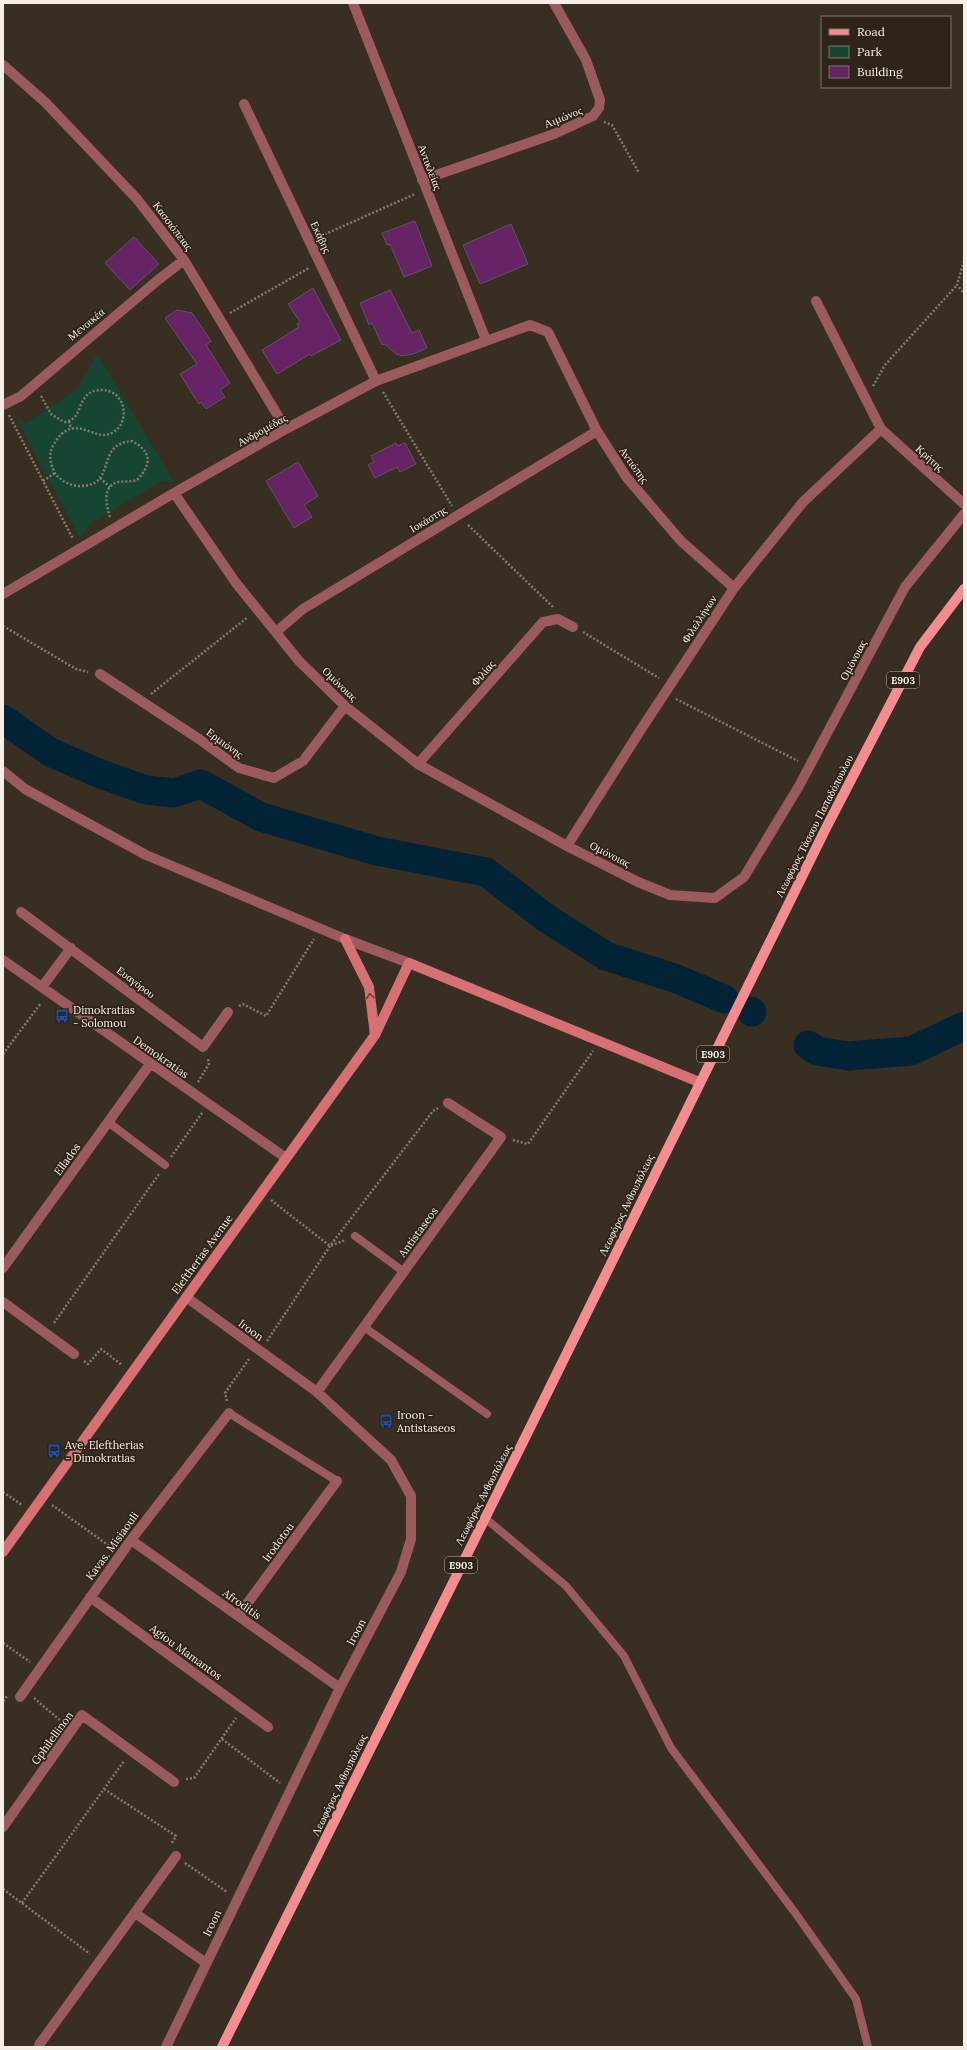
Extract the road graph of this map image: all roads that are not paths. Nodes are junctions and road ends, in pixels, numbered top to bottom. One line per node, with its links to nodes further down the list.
1 (353, 3): 5 (street, Αντικλείας)
2 (554, 3): 5 (street, Αιμώνος)
3 (3, 65): 6 (street, Κασσιόπειας)
4 (244, 104): 10 (street, Εκάβης)
5 (424, 184): 9 (street, Αντικλείας)
6 (184, 260): 11 (street, Μενοικέα); 13 (street, Κασσιόπειας)
7 (816, 301): 12 (street)
8 (548, 332): 9 (street, Ανδρομέδας); 14 (street, Αντιόπης)
9 (486, 340): 10 (street, Ανδρομέδας)
10 (376, 381): 13 (street, Ανδρομέδας)
11 (3, 405)
12 (881, 429): 16 (street, Κρήτης); 18 (street, Φιλελλήνων)
13 (286, 430): 15 (street, Ανδρομέδας)
14 (597, 431): 18 (street, Αντιόπης); 22 (street, Ιοκάστης)
15 (174, 493): 20 (street, Ανδρομέδας); 22 (street, Ομόνοιας)
16 (964, 504)
17 (964, 514): 27 (street, Ομόνοιας)
18 (734, 588): 27 (street, Φιλελλήνων)
19 (964, 589): 37 (main road, Λεωφόρος Τάσσου Παπαδόπουλου / E903)
20 (3, 594)
21 (573, 627): 25 (street, Φιλίας)
22 (276, 632): 24 (street, Ομόνοιας)
23 (100, 674): 24 (street, Ερμιόνης)
24 (345, 706): 25 (street, Ομόνοιας)
25 (418, 764): 27 (street, Ομόνοιας)
26 (3, 771): 29 (street)
27 (567, 846)
28 (21, 912): 30 (street, Ευαγόρου)
29 (344, 939): 32 (street); 35 (main road, one-way to 29)
30 (71, 948): 33 (street); 34 (street, Ευαγόρου)
31 (3, 960): 33 (street, Demokratias)
32 (410, 963): 35 (main road, Eleftherias Avenue); 37 (main road)
33 (45, 989): 36 (street, Demokratias)
34 (228, 1012)
35 (374, 1035): 40 (main road, Eleftherias Avenue)
36 (150, 1064): 39 (street, Ellados); 40 (street, Demokratias)
37 (699, 1082): 53 (main road, Λεωφόρος Ανθουπόλεως / E903)
38 (448, 1103): 44 (street, Antistaseos)
39 (108, 1122): 41 (lane); 43 (street, Ellados)
40 (286, 1158): 45 (main road, Eleftherias Avenue)
41 (165, 1165)
42 (355, 1236): 44 (lane)
43 (3, 1268)
44 (404, 1272): 47 (street, Antistaseos)
45 (186, 1297): 49 (street, Iroon); 55 (main road, Eleftherias Avenue)
46 (3, 1302): 48 (street)
47 (364, 1327): 49 (street, Antistaseos); 51 (lane)
48 (74, 1354)
49 (317, 1392): 58 (street, Iroon)
50 (229, 1412): 52 (lane); 54 (street, Kavas. Misiaouli)
51 (487, 1414)
52 (337, 1482): 57 (street, Irodotou)
53 (485, 1518): 68 (main road, Λεωφόρος Ανθουπόλεως / E903); 69 (lane)
54 (131, 1540): 56 (street, Kavas. Misiaouli); 57 (street, Afroditis)
55 (3, 1552)
56 (90, 1598): 59 (street, Kavas. Misiaouli); 60 (street, Agiou Mamantos)
57 (238, 1616): 58 (street, Afroditis)
58 (340, 1688): 65 (street, Iroon)
59 (22, 1694)
60 (268, 1726)
61 (174, 1782): 62 (street, Gphilellinon)
62 (3, 1827)
63 (176, 1856): 64 (street)
64 (135, 1913): 65 (street); 66 (street)
65 (206, 1963): 67 (street, Iroon)
66 (39, 2045)
67 (166, 2047)
68 (222, 2047)
69 (868, 2047)

